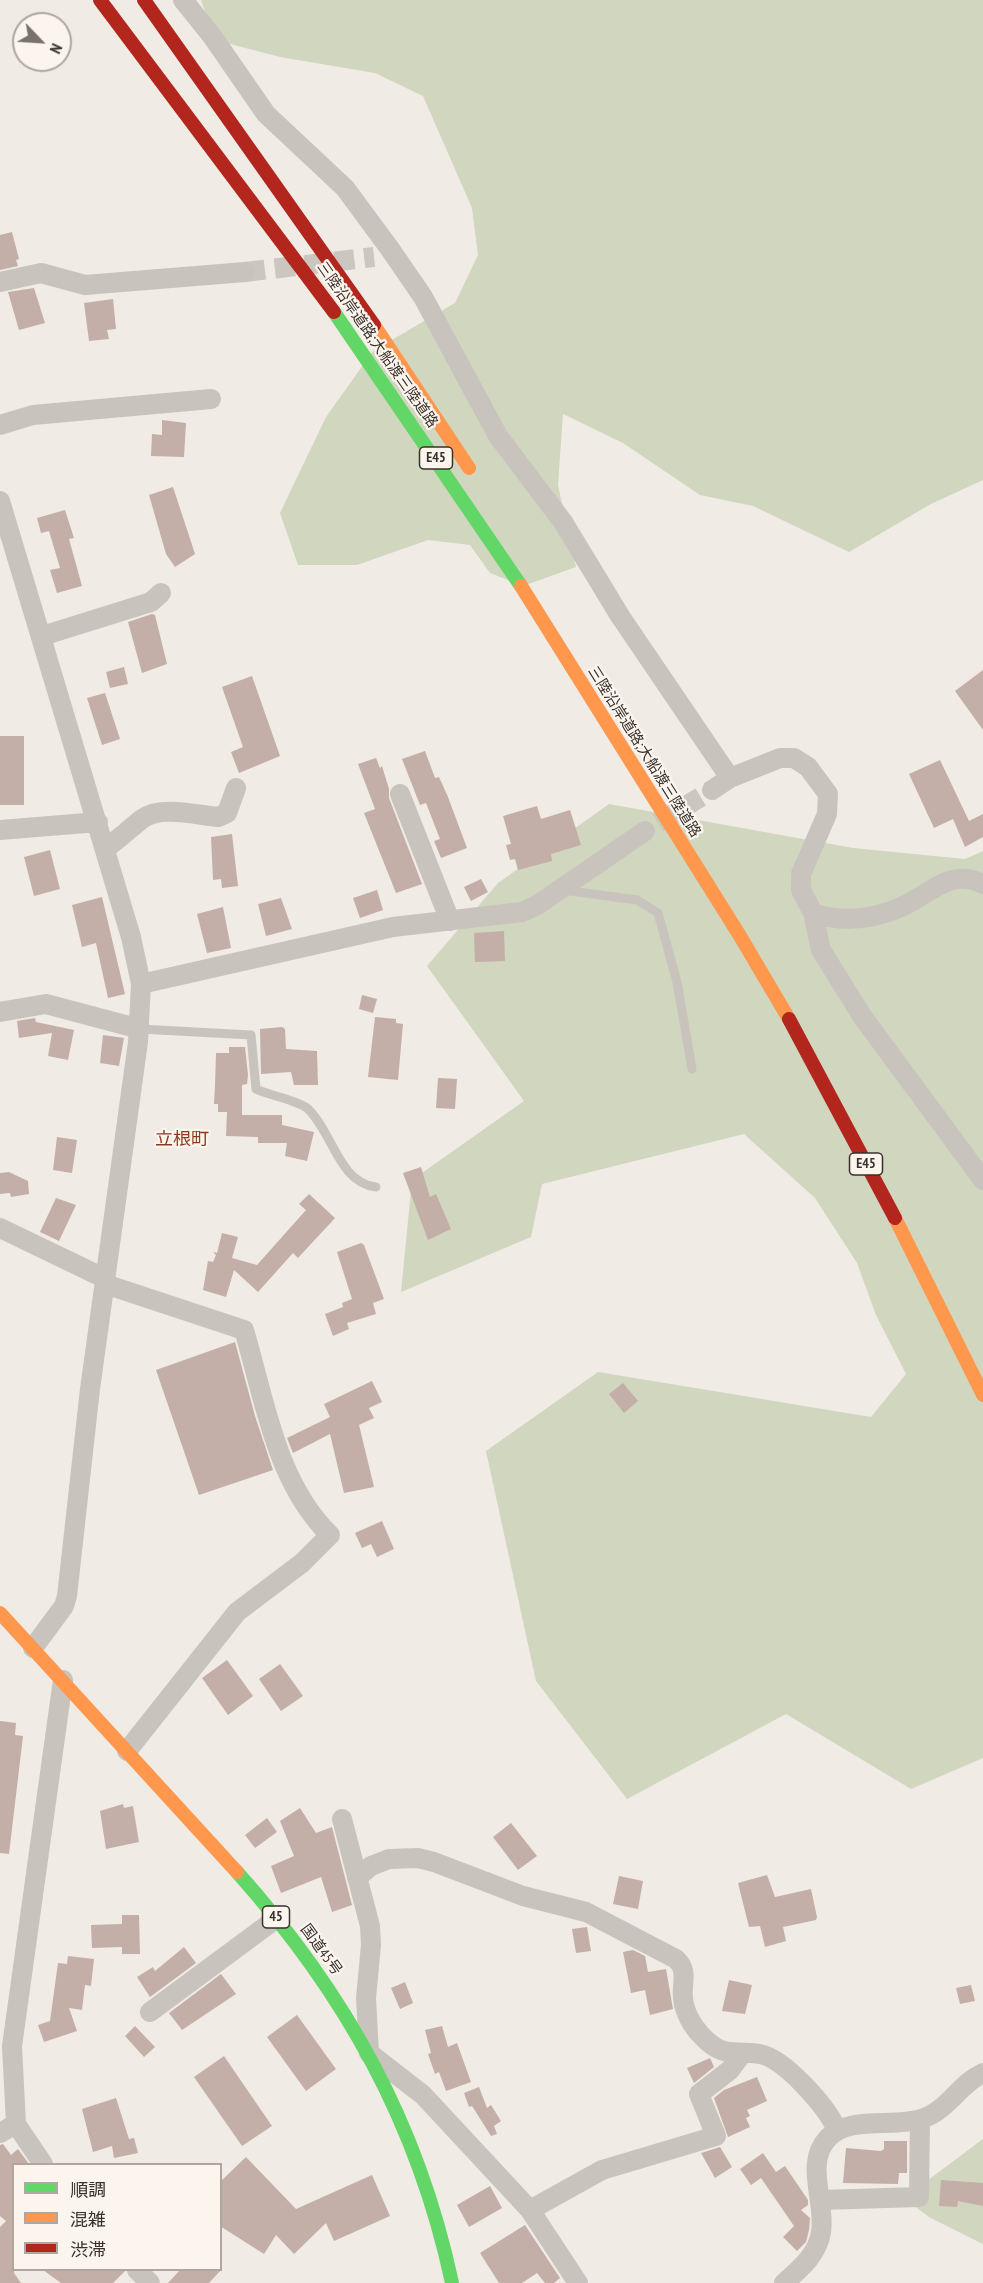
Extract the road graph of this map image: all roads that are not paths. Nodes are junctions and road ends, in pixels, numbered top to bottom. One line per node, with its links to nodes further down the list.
1 (100, 0): 25 (highway, 三陸沿岸道路;大船渡三陸道路 / E45)
2 (144, 0): 8 (highway, 三陸沿岸道路;大船渡三陸道路 / E45)
3 (183, 0): 13 (street)
4 (245, 272): 5 (street)
5 (0, 282)
6 (211, 399): 7 (street)
7 (0, 425)
8 (474, 476)
9 (0, 501): 11 (street)
10 (161, 593): 11 (street)
11 (42, 636): 17 (street)
12 (654, 771): 25 (highway, 三陸沿岸道路;大船渡三陸道路 / E45)
13 (730, 777): 15 (street); 23 (street)
14 (236, 788): 20 (street)
15 (712, 790)
16 (400, 794): 24 (street)
17 (98, 822): 18 (street); 20 (street)
18 (0, 830)
19 (645, 831): 22 (street)
20 (105, 849): 26 (street)
21 (983, 884): 23 (street)
22 (560, 890): 24 (street); 29 (lane)
23 (813, 913): 30 (street)
24 (450, 921): 26 (street)
25 (740, 936): 34 (highway, 三陸沿岸道路;大船渡三陸道路 / E45)
26 (141, 984): 28 (street)
27 (0, 1012): 28 (street)
28 (140, 1029): 31 (lane); 33 (street)
29 (692, 1069)
30 (983, 1180)
31 (376, 1186)
32 (0, 1228): 33 (street)
33 (106, 1281): 36 (street); 38 (street)
34 (983, 1395)
35 (0, 1613): 36 (highway, 国道45号 / 45)
36 (33, 1648): 37 (highway, 国道45号 / 45)
37 (63, 1680): 38 (highway, 国道45号 / 45); 47 (street)
38 (127, 1751): 41 (highway, 国道45号 / 45)
39 (342, 1820): 40 (street)
40 (364, 1872): 43 (street); 44 (street)
41 (277, 1918): 42 (street); 43 (highway, 国道45号 / 45)
42 (150, 2012)
43 (369, 2053): 51 (street); 54 (highway, 国道45号 / 45)
44 (741, 2055): 48 (street); 51 (street)
45 (983, 2073): 46 (street)
46 (920, 2120): 48 (street); 50 (street)
47 (8, 2128): 49 (street)
48 (837, 2130): 50 (street)
49 (42, 2163)
50 (820, 2200): 56 (street)
51 (530, 2211): 55 (street)
52 (138, 2271): 53 (street)
53 (150, 2283)
54 (452, 2283)
55 (578, 2283)
56 (784, 2283)

